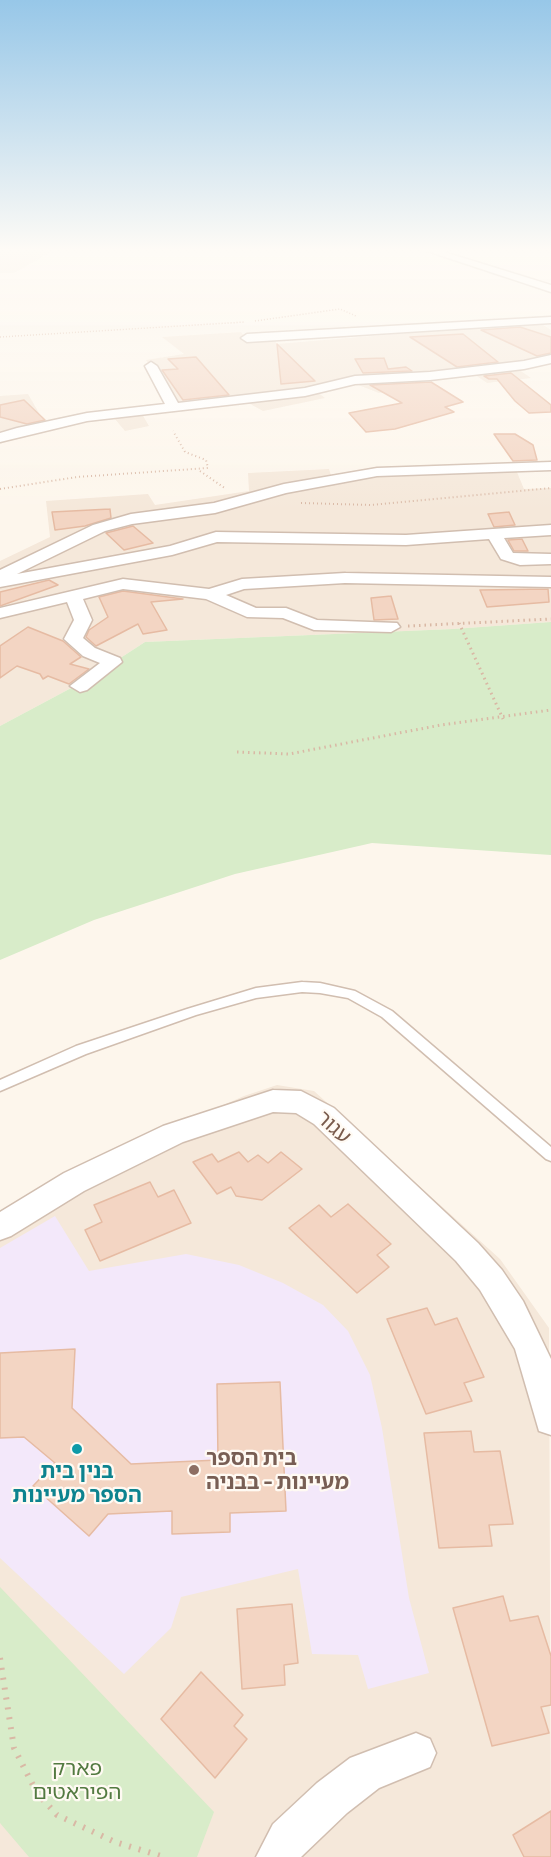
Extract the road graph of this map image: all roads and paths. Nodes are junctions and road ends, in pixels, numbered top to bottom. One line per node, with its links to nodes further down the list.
1 (247, 338): 2 (street)
2 (253, 338)
3 (551, 359): 5 (street)
4 (151, 366): 5 (street)
5 (174, 408): 8 (street)
6 (0, 422): 8 (street)
7 (173, 431): 10 (path)
8 (7, 436)
9 (551, 466): 13 (street)
10 (200, 471): 12 (path); 13 (path)
11 (551, 488): 14 (path)
12 (0, 489)
13 (243, 502): 18 (street)
14 (295, 503)
15 (551, 530): 16 (street)
16 (494, 534): 17 (street); 20 (street)
17 (551, 559)
18 (0, 576)
19 (551, 582): 21 (street)
20 (0, 583)
21 (210, 594): 22 (street); 26 (street)
22 (73, 596): 23 (street); 27 (street)
23 (0, 613)
24 (551, 619): 25 (path)
25 (459, 623): 26 (path); 29 (path)
26 (391, 627)
27 (80, 686)
28 (551, 710): 29 (path)
29 (503, 719): 30 (path)
30 (237, 752)
31 (0, 1086): 32 (lane)
32 (551, 1155)
33 (0, 1227): 34 (street, עגור)
34 (551, 1419)
35 (0, 1658): 37 (path)
36 (416, 1754): 38 (street)
37 (164, 1857)
38 (277, 1857)

